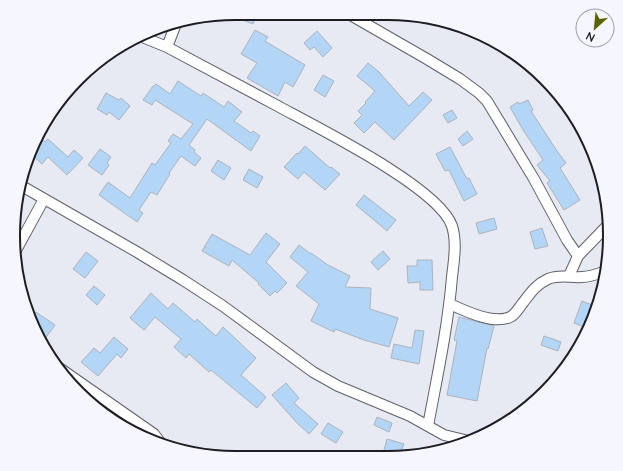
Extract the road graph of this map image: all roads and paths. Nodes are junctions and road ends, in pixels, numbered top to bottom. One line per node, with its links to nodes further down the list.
1 (359, 20): 9 (street)
2 (174, 29): 4 (street)
3 (147, 39): 4 (street)
4 (167, 47): 12 (street)
5 (25, 188): 6 (street)
6 (44, 199): 8 (street); 14 (street)
7 (603, 230): 9 (street)
8 (20, 243)
9 (578, 256): 11 (street)
10 (600, 274): 11 (street)
11 (569, 276): 12 (street)
12 (450, 304): 14 (street)
13 (72, 377): 15 (street)
14 (428, 426): 16 (street)
15 (155, 436)
16 (459, 439)

